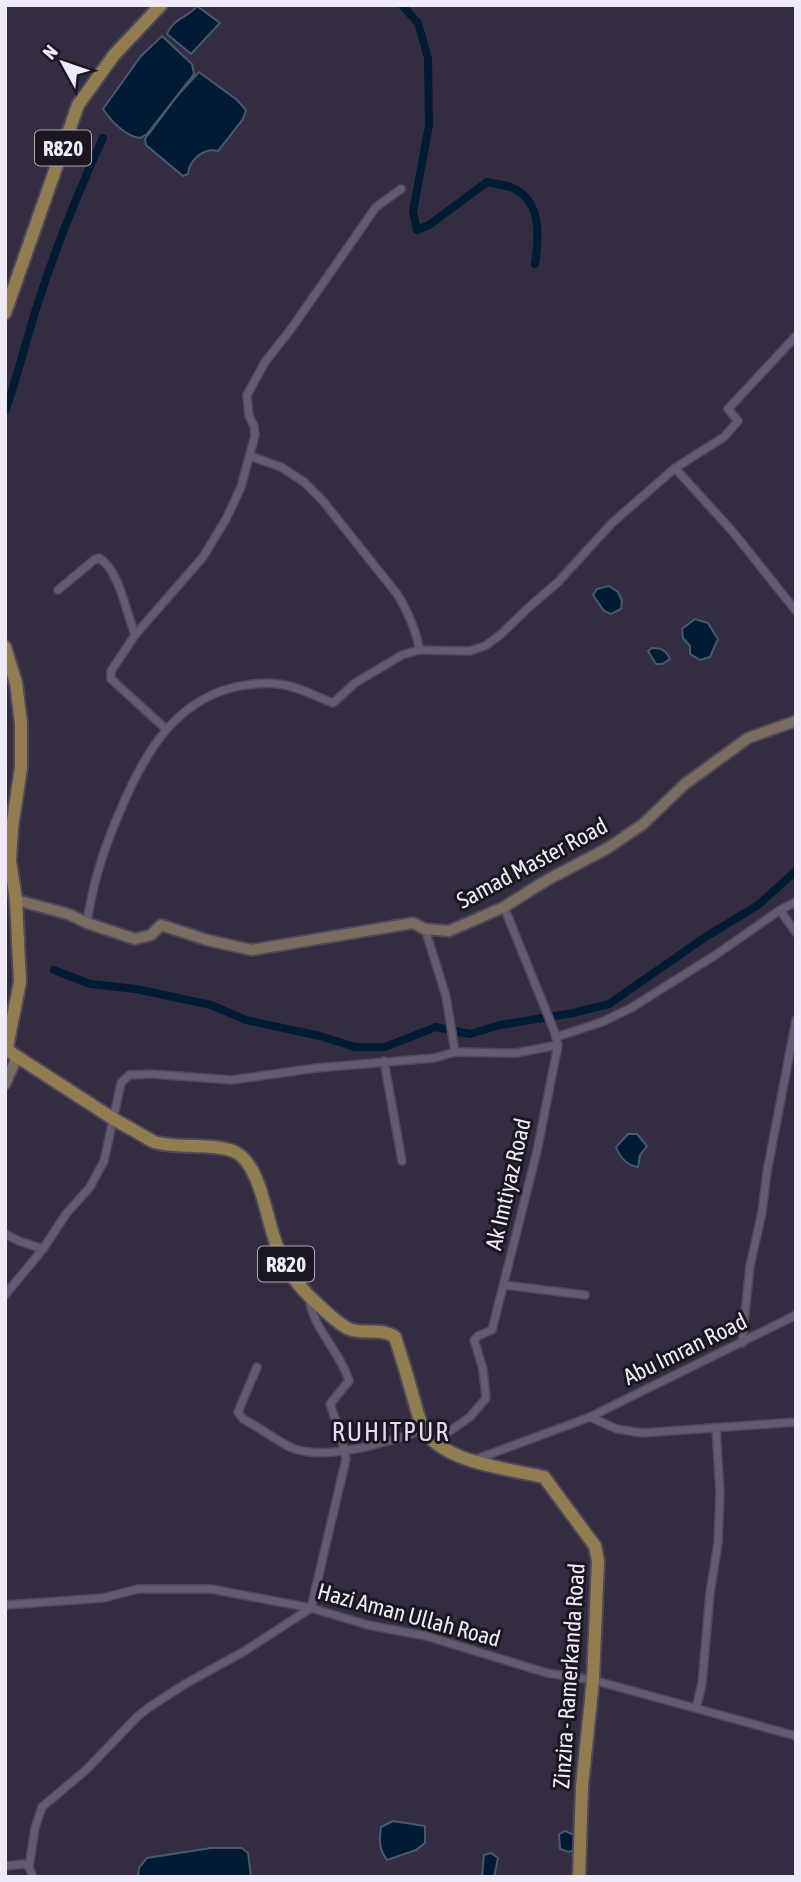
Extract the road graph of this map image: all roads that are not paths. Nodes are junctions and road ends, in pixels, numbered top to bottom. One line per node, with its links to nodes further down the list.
1 (162, 5): 3 (main road, R820)
2 (401, 189): 5 (street)
3 (5, 313)
4 (796, 337): 6 (street)
5 (250, 456): 9 (street); 11 (street)
6 (675, 468): 8 (street); 11 (street)
7 (58, 590): 9 (street)
8 (796, 611)
9 (135, 635): 13 (street)
10 (5, 647): 14 (main road, Zinzira - Ramerkanda Road / R820)
11 (419, 650): 13 (street)
12 (796, 721): 17 (street, Samad Master Road)
13 (166, 729): 19 (street)
14 (8, 861): 15 (main road, Zinzira - Ramerkanda Road / R820)
15 (16, 900): 19 (street, Samad Master Road); 24 (main road, Zinzira - Ramerkanda Road / R820)
16 (796, 902): 18 (street)
17 (504, 907): 20 (street, Samad Master Road); 23 (street)
18 (780, 911): 21 (street); 23 (street)
19 (87, 923): 20 (street, Samad Master Road)
20 (425, 929): 25 (street)
21 (796, 933)
22 (796, 1020): 38 (street)
23 (556, 1038): 25 (street); 33 (street, Ak Imtiyaz Road)
24 (6, 1046): 26 (main road, Zinzira - Ramerkanda Road / R820)
25 (455, 1052): 27 (street)
26 (17, 1057): 28 (street); 29 (main road, Zinzira - Ramerkanda Road / R820)
27 (384, 1061): 29 (street); 30 (street)
28 (5, 1084)
29 (112, 1118): 32 (street); 36 (main road, Zinzira - Ramerkanda Road / R820)
30 (402, 1161)
31 (5, 1234): 32 (street)
32 (43, 1249): 34 (street)
33 (504, 1285): 35 (street); 44 (street, Ak Imtiyaz Road)
34 (5, 1295)
35 (585, 1295)
36 (309, 1296): 43 (main road, Zinzira - Ramerkanda Road / R820); 45 (street)
37 (796, 1315): 38 (street, Abu Imran Road)
38 (742, 1343): 40 (street, Abu Imran Road)
39 (257, 1367): 45 (street)
40 (590, 1417): 42 (street); 46 (street, Abu Imran Road)
41 (796, 1422): 42 (street)
42 (716, 1428): 50 (street)
43 (424, 1430): 44 (main road, Zinzira - Ramerkanda Road / R820); 45 (street)
44 (434, 1442): 46 (main road, Zinzira - Ramerkanda Road / R820)
45 (345, 1449): 48 (street)
46 (473, 1460): 49 (main road, Zinzira - Ramerkanda Road / R820)
47 (5, 1605): 48 (street, Hazi Aman Ullah Road)
48 (311, 1608): 49 (street, Hazi Aman Ullah Road); 53 (street)
49 (593, 1680): 50 (street, Hazi Aman Ullah Road); 55 (main road, Zinzira - Ramerkanda Road / R820)
50 (696, 1709): 51 (street, Hazi Aman Ullah Road)
51 (796, 1737)
52 (5, 1866): 53 (street)
53 (29, 1867): 54 (street)
54 (33, 1877)
55 (579, 1877)

